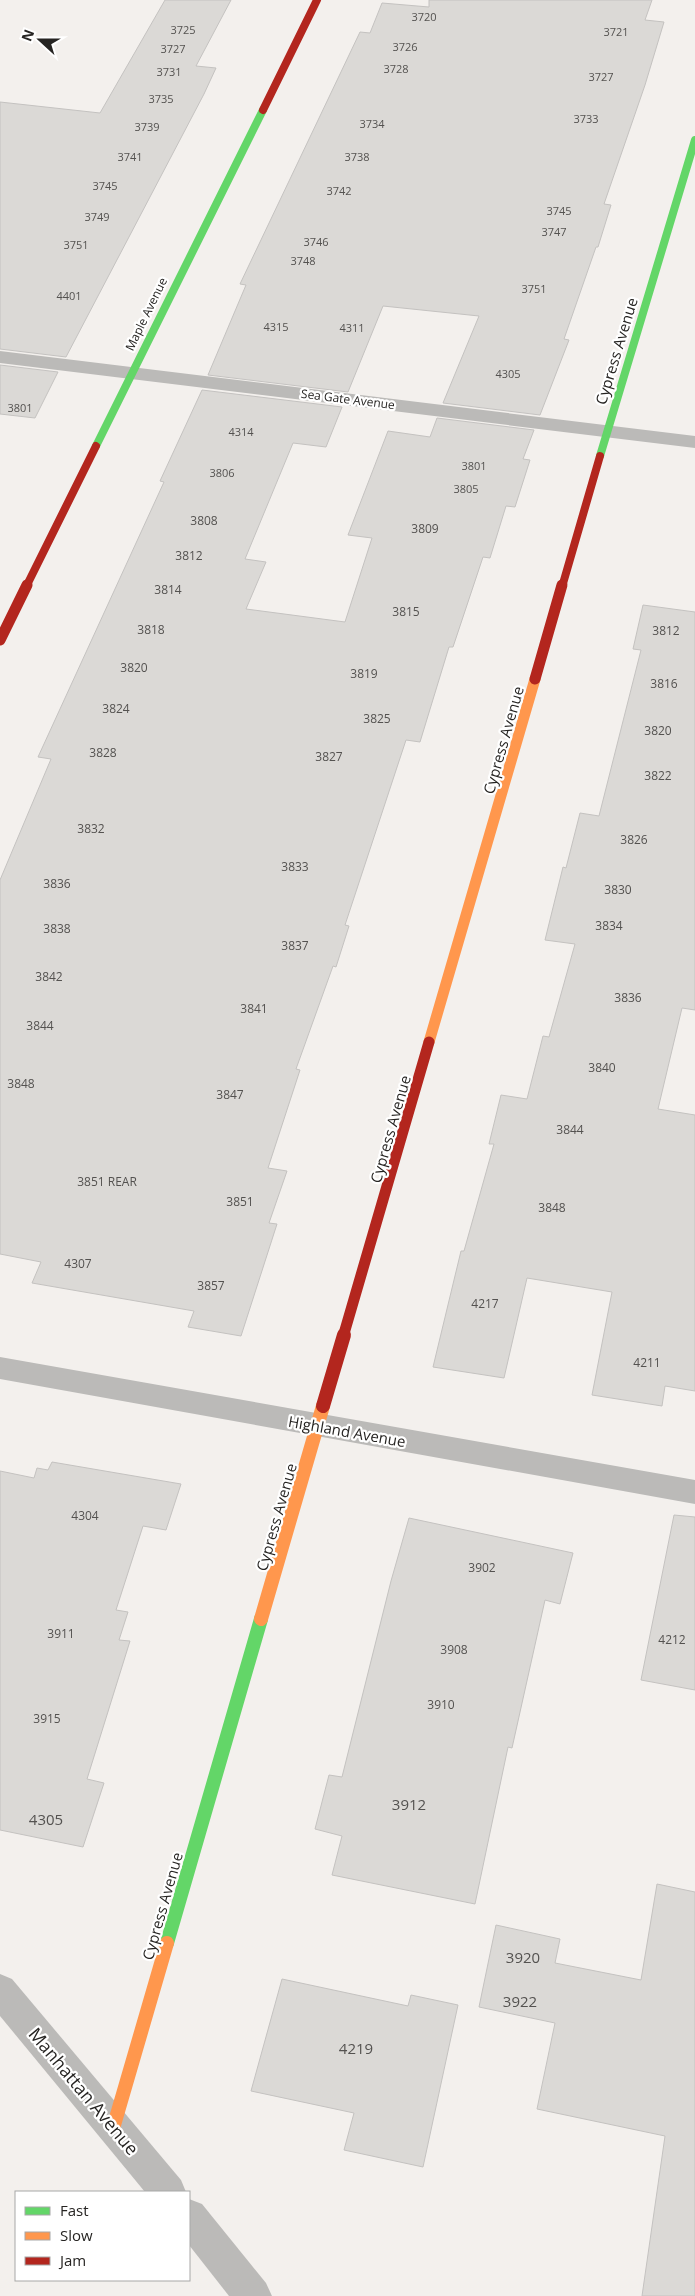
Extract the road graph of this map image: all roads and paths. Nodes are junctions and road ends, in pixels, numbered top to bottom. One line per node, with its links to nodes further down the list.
1 (317, 0): 4 (street, Maple Avenue)
2 (695, 140): 5 (street, Cypress Avenue)
3 (0, 357): 4 (street, Sea Gate Avenue)
4 (132, 373): 5 (street, Sea Gate Avenue); 7 (street, Maple Avenue)
5 (608, 430): 6 (street, Sea Gate Avenue); 9 (street, Cypress Avenue)
6 (695, 442)
7 (0, 640)
8 (0, 1368): 9 (street, Highland Avenue)
9 (319, 1427): 10 (street, Highland Avenue); 12 (street, Cypress Avenue)
10 (695, 1492)
11 (0, 1990): 12 (street, Manhattan Avenue)
12 (114, 2126): 13 (street, Manhattan Avenue)
13 (167, 2191)
14 (190, 2218): 15 (street)
15 (253, 2296)

